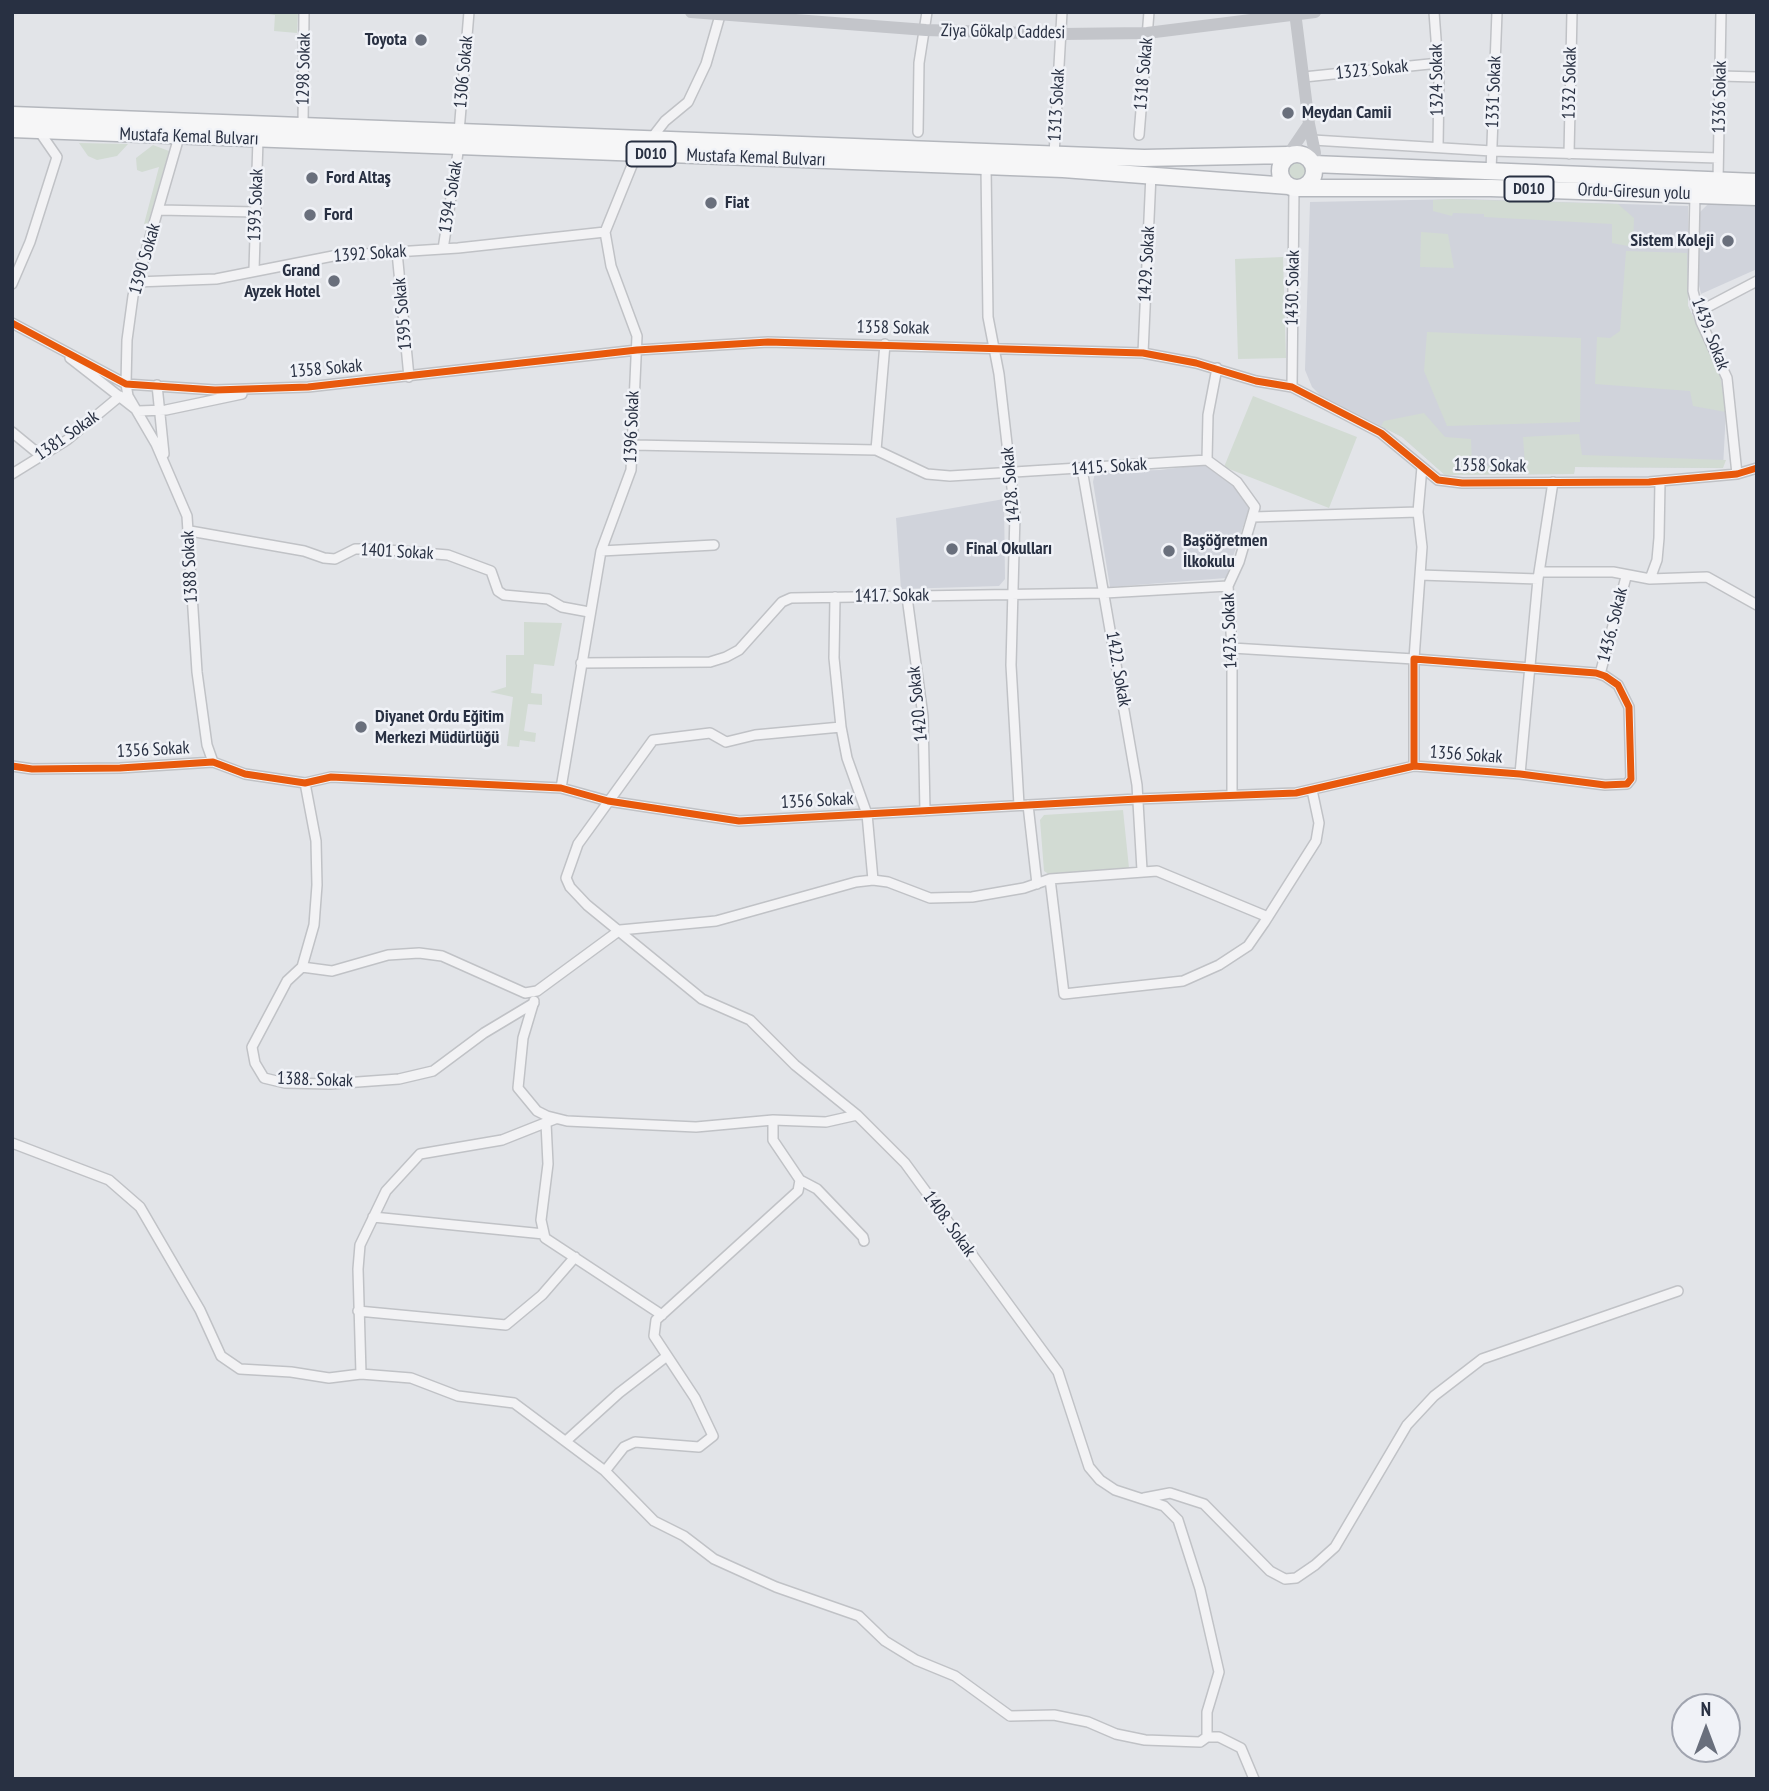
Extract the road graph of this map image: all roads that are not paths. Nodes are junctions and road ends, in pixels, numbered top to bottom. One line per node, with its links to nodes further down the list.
1 (304, 12): 23 (street, 1298 Sokak)
2 (469, 12): 30 (street, 1306 Sokak)
3 (691, 12): 12 (street, Ziya Gökalp Caddesi)
4 (926, 12): 14 (street)
5 (1062, 12): 16 (street, 1313 Sokak)
6 (1149, 12): 15 (street, 1318 Sokak)
7 (1315, 12): 13 (street, Ziya Gökalp Caddesi)
8 (1434, 12): 17 (street, 1324 Sokak)
9 (1497, 12): 34 (street, 1331 Sokak)
10 (1572, 12): 36 (street, 1332 Sokak)
11 (1721, 12): 18 (street, 1336 Sokak)
12 (721, 13): 14 (street, Ziya Gökalp Caddesi); 31 (street)
13 (1295, 13): 15 (street, Ziya Gökalp Caddesi); 19 (street)
14 (926, 30): 16 (street, Ziya Gökalp Caddesi); 26 (street)
15 (1147, 33): 16 (street, Ziya Gökalp Caddesi); 27 (street, 1318 Sokak)
16 (1061, 34): 37 (street, 1313 Sokak)
17 (1439, 63): 19 (street, 1323 Sokak); 33 (street, 1324 Sokak)
18 (1720, 76): 20 (street); 39 (street, 1336 Sokak)
19 (1304, 77): 22 (street)
20 (1757, 77)
21 (12, 115): 23 (highway, Mustafa Kemal Bulvarı / D010)
22 (1309, 124): 32 (street); 38 (street)
23 (303, 126): 30 (highway, Mustafa Kemal Bulvarı / D010)
24 (12, 129): 25 (highway, Mustafa Kemal Bulvarı / D010)
25 (38, 131): 28 (highway, Mustafa Kemal Bulvarı / D010); 57 (street)
26 (918, 132)
27 (1139, 135)
28 (179, 137): 29 (highway, Mustafa Kemal Bulvarı / D010); 49 (street, 1390 Sokak)
29 (258, 139): 30 (highway, Mustafa Kemal Bulvarı / D010); 50 (street, 1393 Sokak)
30 (459, 139): 31 (highway, Mustafa Kemal Bulvarı / D010); 35 (highway, Mustafa Kemal Bulvarı / D010); 52 (street, 1394 Sokak)
31 (651, 139): 37 (highway, Mustafa Kemal Bulvarı / D010)
32 (1313, 140): 33 (street); 40 (street)
33 (1438, 148): 34 (street)
34 (1492, 151): 36 (street); 42 (street, 1331 Sokak)
35 (637, 153): 41 (highway, Mustafa Kemal Bulvarı / D010); 51 (street)
36 (1569, 154): 39 (street)
37 (1054, 155): 38 (highway, Mustafa Kemal Bulvarı / D010)
38 (1288, 155): 40 (highway); 46 (highway)
39 (1718, 158): 44 (street, 1336 Sokak)
40 (1313, 164): 42 (highway, Ordu-Giresun yolu / D010); 46 (highway)
41 (986, 167): 43 (highway, Mustafa Kemal Bulvarı / D010); 62 (street, 1428. Sokak)
42 (1491, 171): 44 (highway, Ordu-Giresun yolu / D010)
43 (1151, 174): 46 (highway, Mustafa Kemal Bulvarı / D010); 64 (street, 1429. Sokak)
44 (1718, 181): 45 (highway, Ordu-Giresun yolu / D010)
45 (1757, 182)
46 (1295, 187): 47 (highway, Ordu-Giresun yolu / D010); 69 (street, 1430. Sokak)
47 (1695, 194): 48 (highway, Ordu-Giresun yolu / D010); 58 (street, 1439. Sokak)
48 (1757, 197)
49 (159, 210): 50 (street); 56 (street, 1390 Sokak)
50 (256, 212): 54 (street, 1393 Sokak)
51 (605, 232): 52 (street, 1392 Sokak); 63 (street, 1396 Sokak)
52 (443, 249): 53 (street, 1392 Sokak)
53 (397, 252): 54 (street, 1392 Sokak); 66 (street, 1395 Sokak)
54 (254, 270): 56 (street, 1392 Sokak)
55 (1757, 281): 58 (street)
56 (136, 282): 67 (street, 1390 Sokak)
57 (12, 284)
58 (1698, 312): 85 (street, 1439. Sokak)
59 (12, 323): 60 (street, 1358 Sokak)
60 (50, 342): 67 (street, 1358 Sokak); 71 (street)
61 (885, 344): 62 (street, 1358 Sokak); 63 (street, 1358 Sokak); 76 (street)
62 (992, 346): 64 (street, 1358 Sokak); 83 (street, 1428. Sokak)
63 (637, 350): 66 (street, 1358 Sokak); 75 (street, 1396 Sokak)
64 (1143, 353): 65 (street, 1358 Sokak)
65 (1217, 368): 69 (street, 1358 Sokak); 78 (street)
66 (409, 377): 70 (street, 1358 Sokak)
67 (126, 384): 68 (street, 1358 Sokak); 73 (street, 1388 Sokak)
68 (157, 385): 70 (street, 1358 Sokak); 72 (street)
69 (1292, 387): 80 (street, 1358 Sokak)
70 (265, 390): 72 (street)
71 (120, 396): 73 (street); 77 (street, 1381 Sokak)
72 (159, 410): 73 (street); 79 (street)
73 (138, 411): 79 (street, 1388 Sokak)
74 (12, 432): 77 (street)
75 (634, 445): 76 (street); 92 (street, 1396 Sokak)
76 (876, 450): 83 (street, 1415. Sokak)
77 (40, 455): 84 (street, 1381 Sokak)
78 (1207, 460): 82 (street, 1415. Sokak); 89 (street)
79 (166, 466): 90 (street, 1388 Sokak)
80 (1422, 467): 87 (street, 1358 Sokak); 88 (street)
81 (1757, 468): 85 (street, 1358 Sokak)
82 (1082, 469): 83 (street, 1415. Sokak); 99 (street, 1422. Sokak)
83 (1011, 471): 98 (street, 1428. Sokak)
84 (12, 474)
85 (1737, 474): 86 (street, 1358 Sokak)
86 (1660, 481): 87 (street, 1358 Sokak); 96 (street)
87 (1553, 482): 94 (street)
88 (1418, 512): 89 (street); 93 (street)
89 (1254, 517): 97 (street, 1423. Sokak)
90 (190, 531): 103 (street, 1401 Sokak); 110 (street, 1388 Sokak)
91 (714, 545): 92 (street)
92 (601, 551): 103 (street, 1396 Sokak)
93 (1420, 575): 94 (street, 1436. Sokak); 105 (street)
94 (1539, 576): 95 (street, 1436. Sokak); 107 (street)
95 (1626, 576): 96 (street, 1436. Sokak); 108 (street, 1436. Sokak)
96 (1650, 579): 102 (street, 1436. Sokak)
97 (1228, 586): 99 (street, 1417. Sokak); 104 (street, 1423. Sokak)
98 (1013, 593): 99 (street, 1417. Sokak); 101 (street, 1417. Sokak); 120 (street, 1428. Sokak)
99 (1105, 593): 118 (street, 1422. Sokak)
100 (835, 597): 101 (street, 1417. Sokak); 106 (street, 1417. Sokak); 109 (street)
101 (908, 597): 121 (street, 1420. Sokak)
102 (1757, 605)
103 (589, 612): 106 (street, 1396 Sokak)
104 (1232, 648): 105 (street); 117 (street, 1423. Sokak)
105 (1414, 659): 107 (street); 112 (street)
106 (581, 663): 115 (street, 1396 Sokak)
107 (1529, 667): 108 (street); 113 (street)
108 (1601, 674): 113 (street, 1356 Sokak)
109 (841, 727): 119 (street, 1408. Sokak); 122 (street)
110 (213, 762): 111 (street, 1356 Sokak); 114 (street, 1356 Sokak)
111 (12, 766)
112 (1414, 766): 113 (street, 1356 Sokak); 116 (street, 1356 Sokak)
113 (1520, 774)
114 (305, 783): 115 (street, 1356 Sokak); 129 (street, 1388. Sokak)
115 (561, 788): 119 (street, 1356 Sokak)
116 (1312, 790): 117 (street, 1356 Sokak); 127 (street)
117 (1232, 794): 118 (street, 1356 Sokak)
118 (1136, 799): 120 (street, 1356 Sokak); 123 (street, 1422. Sokak)
119 (608, 801): 122 (street, 1356 Sokak); 128 (street, 1408. Sokak)
120 (1024, 805): 121 (street, 1356 Sokak); 126 (street, 1428. Sokak)
121 (925, 811): 122 (street, 1356 Sokak)
122 (867, 814): 125 (street)
123 (1142, 870): 124 (street); 127 (street)
124 (1050, 879): 126 (street); 127 (street)
125 (873, 880): 126 (street); 128 (street)
126 (1037, 884)
127 (1268, 917)
128 (620, 930): 130 (street); 132 (street, 1408. Sokak)
129 (302, 967): 130 (street); 131 (street, 1388. Sokak)
130 (537, 991): 131 (street)
131 (534, 1003): 133 (street)
132 (857, 1115): 134 (street); 149 (street, 1408. Sokak)
133 (557, 1119): 134 (street); 135 (street)
134 (773, 1120): 137 (street)
135 (546, 1123): 138 (street); 139 (street)
136 (12, 1143): 146 (street)
137 (800, 1180): 140 (street); 144 (street)
138 (373, 1217): 139 (street); 143 (street)
139 (544, 1234): 141 (street)
140 (864, 1241)
141 (575, 1257): 143 (street); 144 (street)
142 (1678, 1291): 149 (street)
143 (358, 1311): 146 (street)
144 (662, 1315): 145 (street)
145 (667, 1356): 147 (street); 148 (street)
146 (361, 1374): 147 (street)
147 (566, 1441): 148 (street)
148 (605, 1471): 150 (street)
149 (1142, 1498): 150 (street, 1408. Sokak)
150 (1207, 1737): 151 (street)
151 (1254, 1779)

